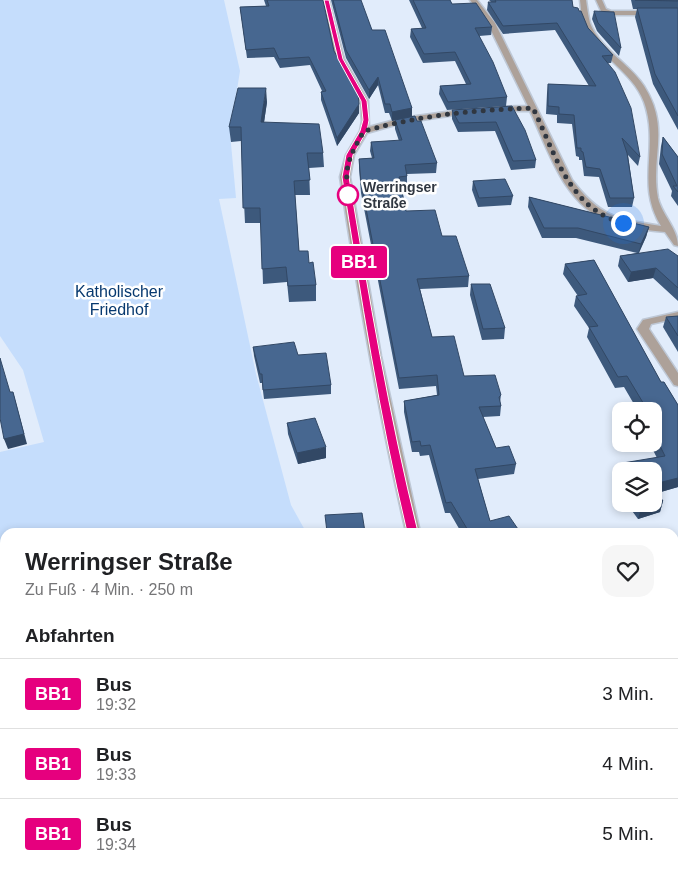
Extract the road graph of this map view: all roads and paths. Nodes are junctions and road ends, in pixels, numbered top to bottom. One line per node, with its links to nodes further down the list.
1 (326, 0): 7 (street)
2 (473, 0): 6 (street)
3 (583, 0): 8 (street)
4 (599, 0): 5 (street)
5 (678, 13)
6 (533, 108): 7 (street); 8 (street)
7 (364, 131): 12 (street)
8 (668, 230): 9 (street)
9 (678, 243)
10 (678, 315): 11 (street)
11 (678, 382)
12 (411, 528)

